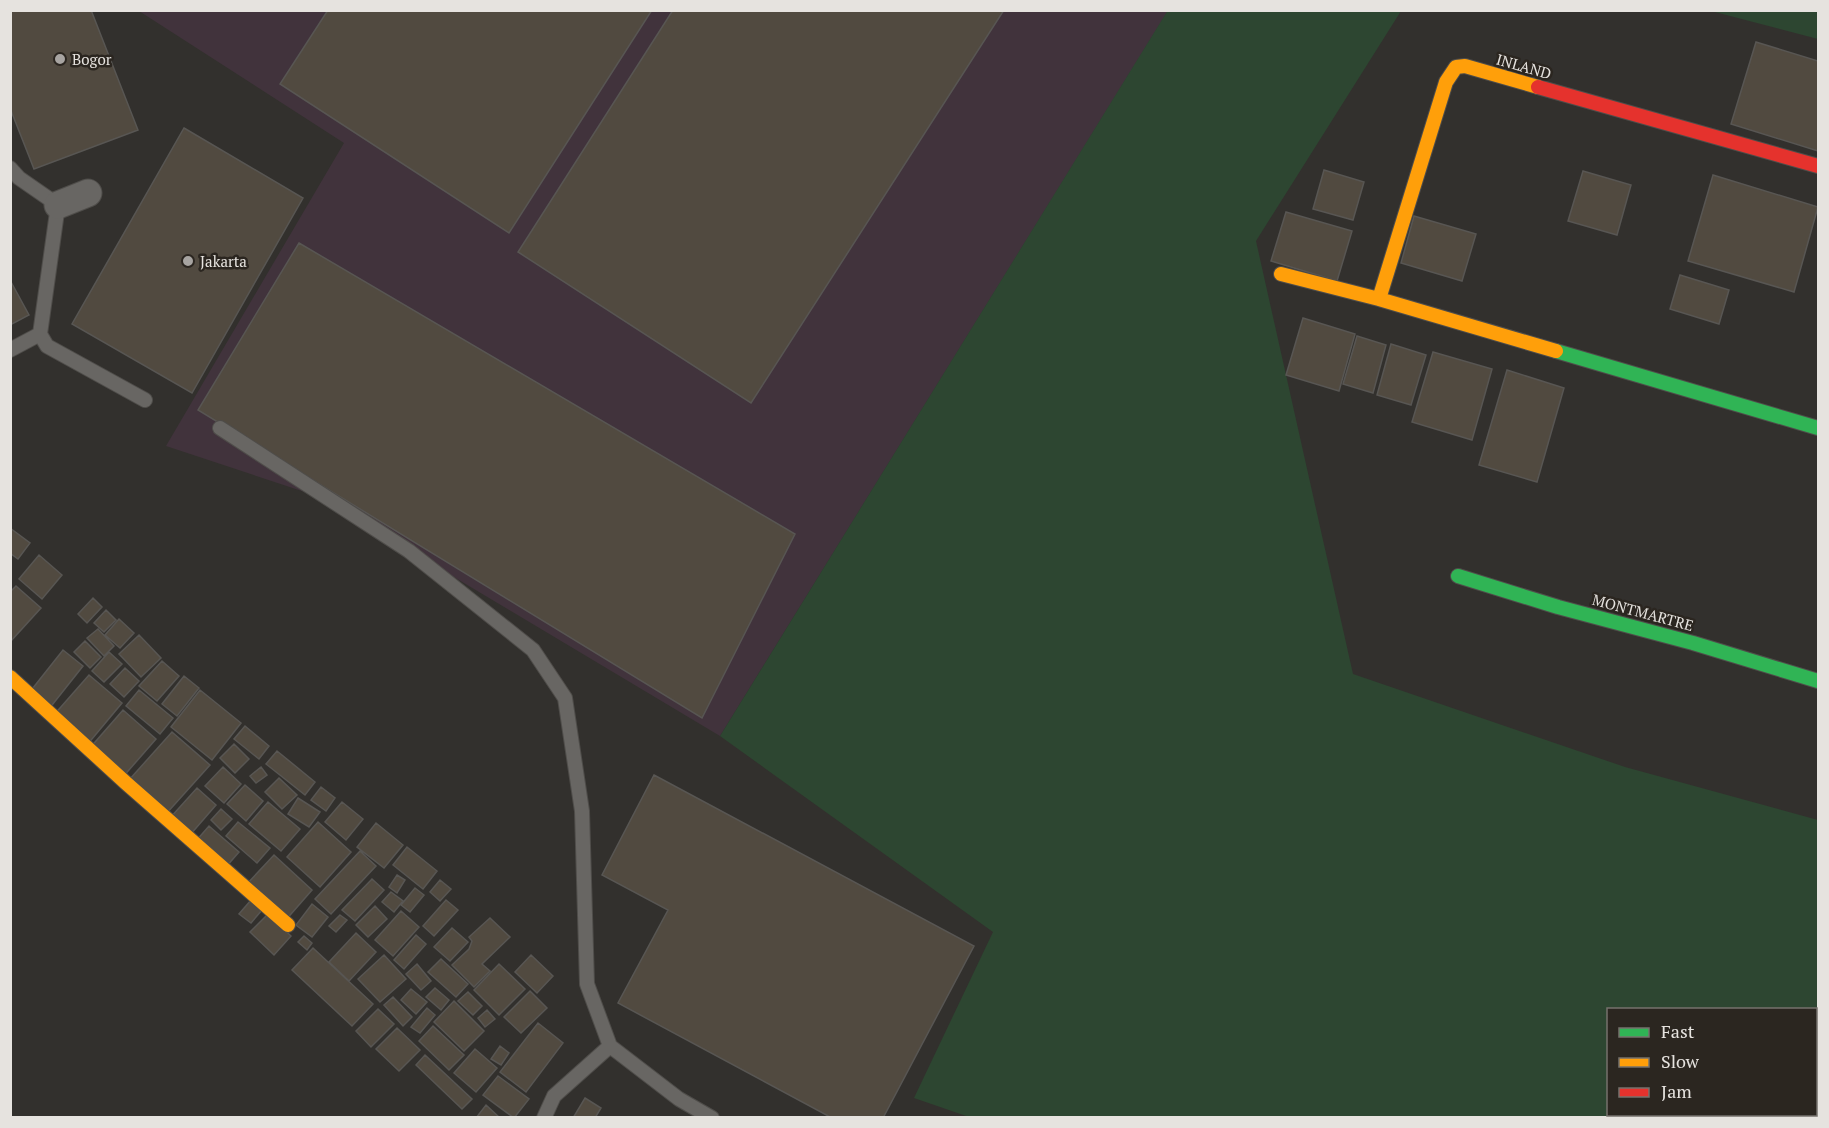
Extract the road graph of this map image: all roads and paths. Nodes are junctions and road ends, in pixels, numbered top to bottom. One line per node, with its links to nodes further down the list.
1 (1818, 166): 6 (street, INLAND)
2 (10, 168): 4 (lane)
3 (88, 194): 4 (street)
4 (58, 205): 7 (lane)
5 (1281, 274): 6 (street)
6 (1378, 299): 11 (street)
7 (40, 334): 8 (lane); 9 (lane)
8 (10, 350)
9 (145, 400)
10 (220, 428): 16 (lane)
11 (1818, 428)
12 (1458, 576): 14 (street, MONTMARTRE)
13 (10, 677): 15 (street)
14 (1818, 681)
15 (288, 925)
16 (610, 1046): 17 (lane); 18 (lane)
17 (544, 1118)
18 (712, 1118)

